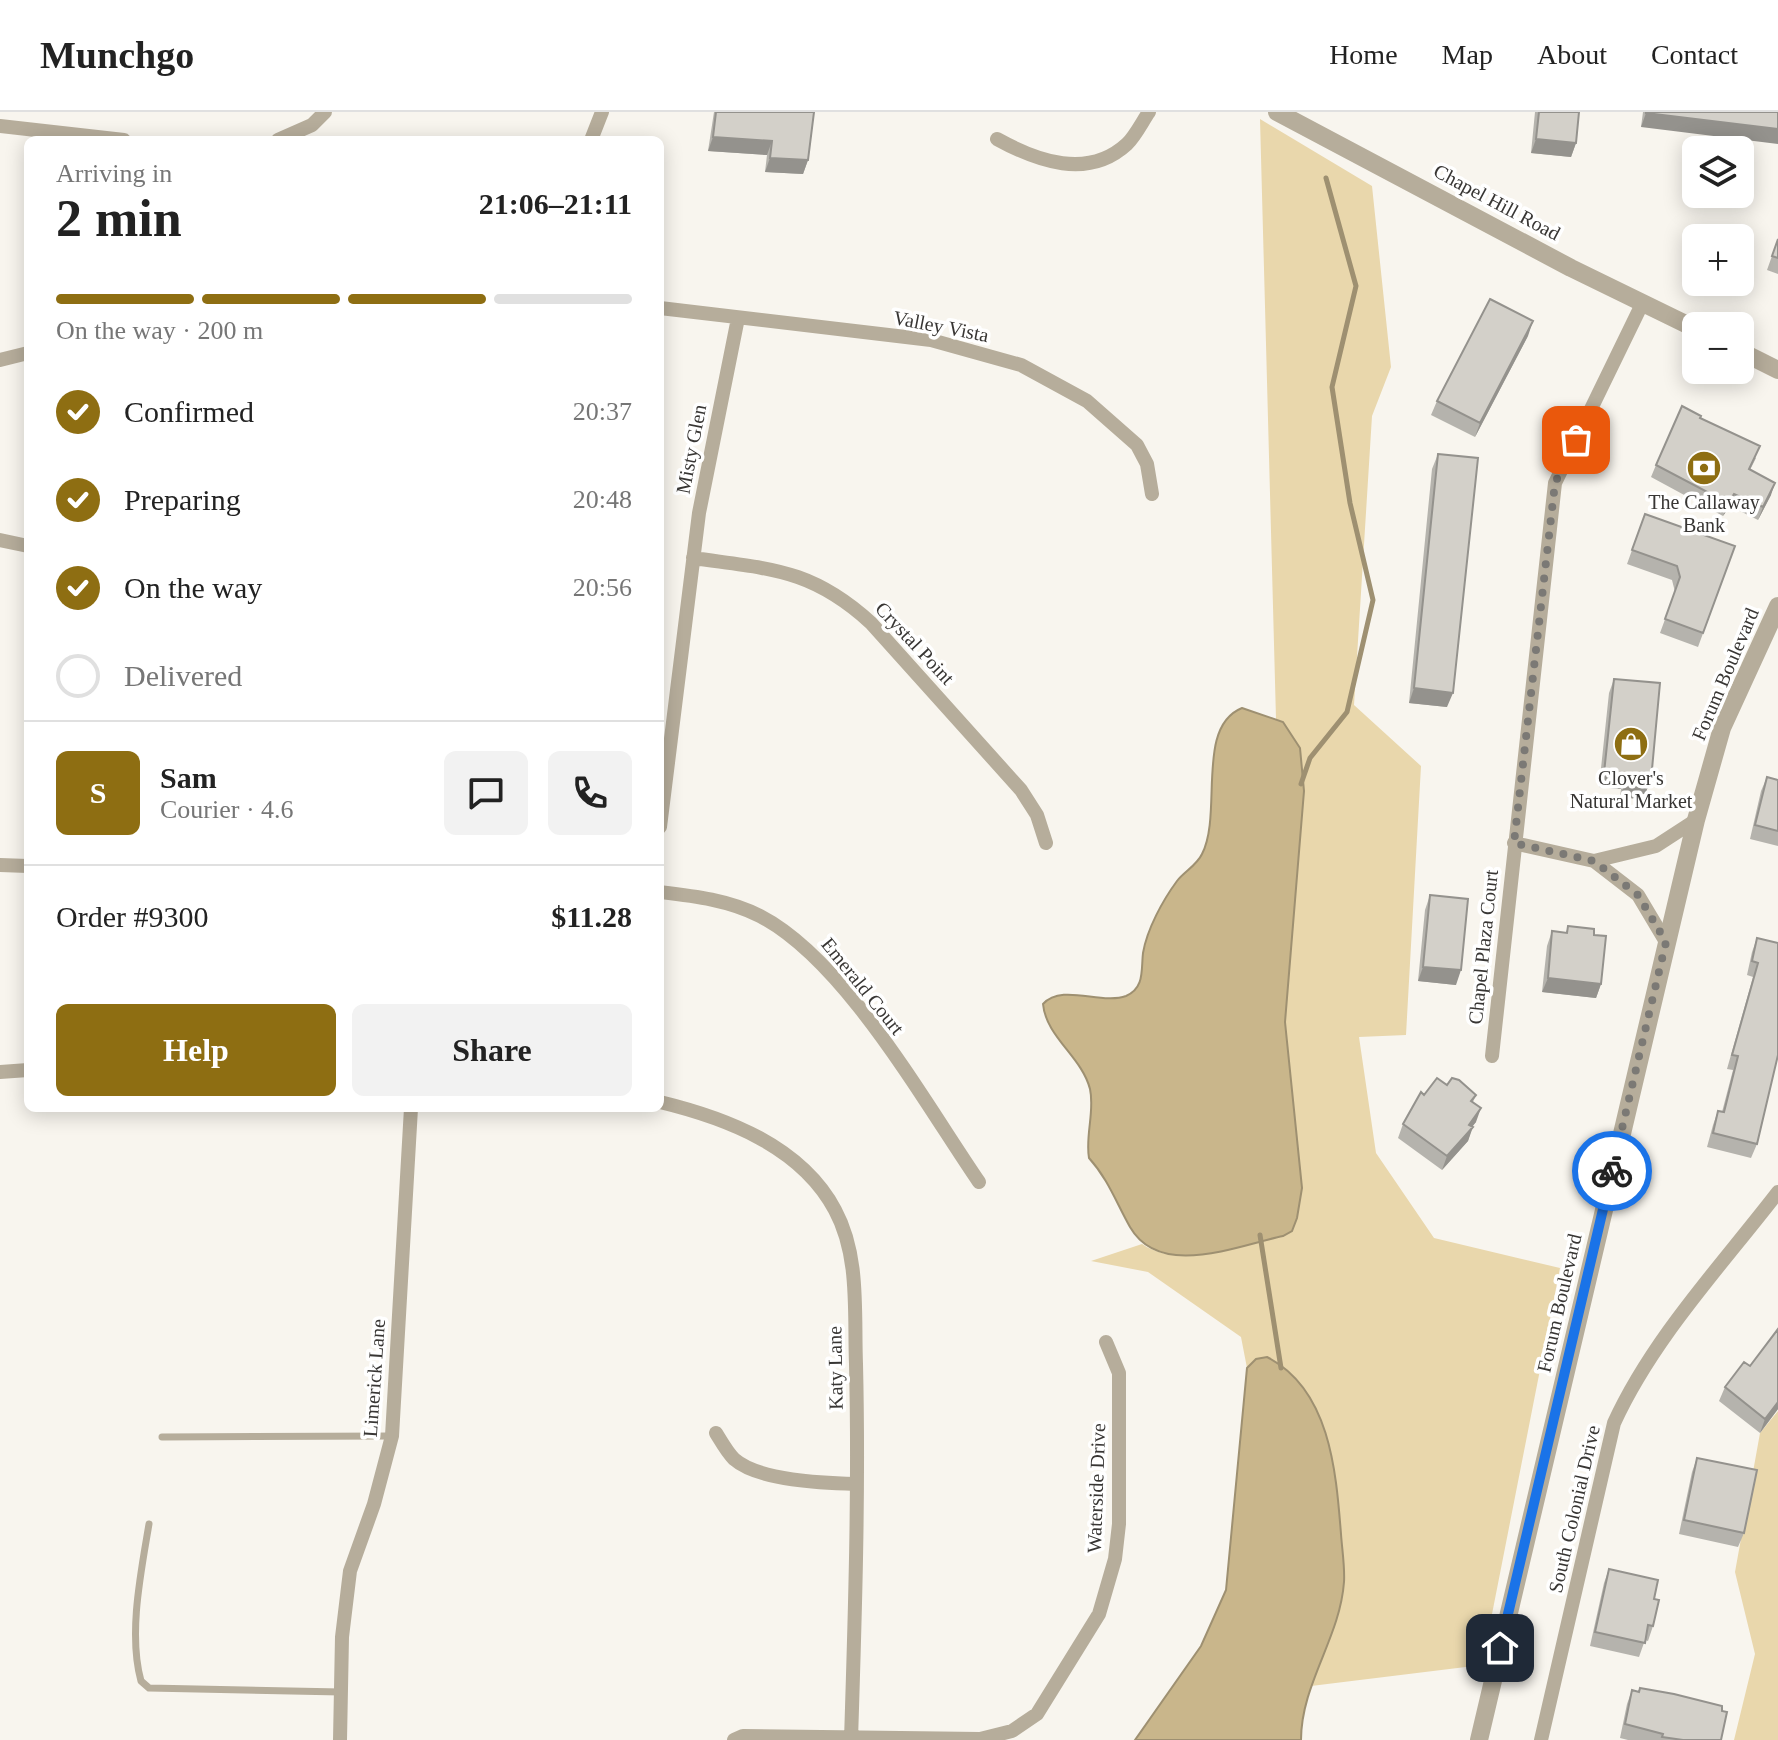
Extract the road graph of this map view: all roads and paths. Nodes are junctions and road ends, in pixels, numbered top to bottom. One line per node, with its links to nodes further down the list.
1 (325, 112): 7 (street)
2 (602, 112): 8 (street)
3 (1149, 112): 9 (street)
4 (1277, 112): 10 (street, Chapel Hill Road)
5 (0, 126): 6 (street)
6 (89, 136)
7 (287, 136)
8 (593, 136)
9 (997, 139)
10 (1643, 302): 13 (street, Chapel Hill Road); 26 (street, Chapel Plaza Court)
11 (664, 309): 12 (street, Valley Vista)
12 (738, 318): 18 (street, Valley Vista); 21 (street, Misty Glen)
13 (1682, 322)
14 (24, 354): 16 (street)
15 (1754, 358): 17 (street)
16 (0, 360)
17 (1778, 370)
18 (1152, 494)
19 (0, 540): 20 (street)
20 (24, 545)
21 (693, 558): 23 (street, Misty Glen); 25 (street, Crystal Point)
22 (1778, 606): 24 (street, Forum Boulevard)
23 (664, 794)
24 (1696, 820): 27 (street); 31 (street, Forum Boulevard)
25 (1046, 843)
26 (1514, 843): 27 (street); 32 (street, Chapel Plaza Court)
27 (1594, 861): 31 (street)
28 (0, 865): 29 (street)
29 (24, 866)
30 (664, 893): 37 (street, Emerald Court)
31 (1666, 942): 49 (street, Forum Boulevard)
32 (1492, 1056)
33 (24, 1070): 34 (street)
34 (0, 1072)
35 (664, 1103): 43 (street, Katy Lane)
36 (411, 1112): 41 (street, Limerick Lane)
37 (979, 1182)
38 (1778, 1192): 50 (street, South Colonial Drive)
39 (1106, 1342): 48 (street, Waterside Drive)
40 (716, 1433): 43 (street)
41 (392, 1436): 42 (lane); 45 (street, Limerick Lane)
42 (162, 1437)
43 (856, 1484): 48 (street, Katy Lane)
44 (149, 1524): 45 (lane)
45 (341, 1692): 46 (street, Limerick Lane)
46 (340, 1740)
47 (734, 1740): 48 (street, Waterside Drive)
48 (851, 1740)
49 (1479, 1740)
50 (1541, 1740)

